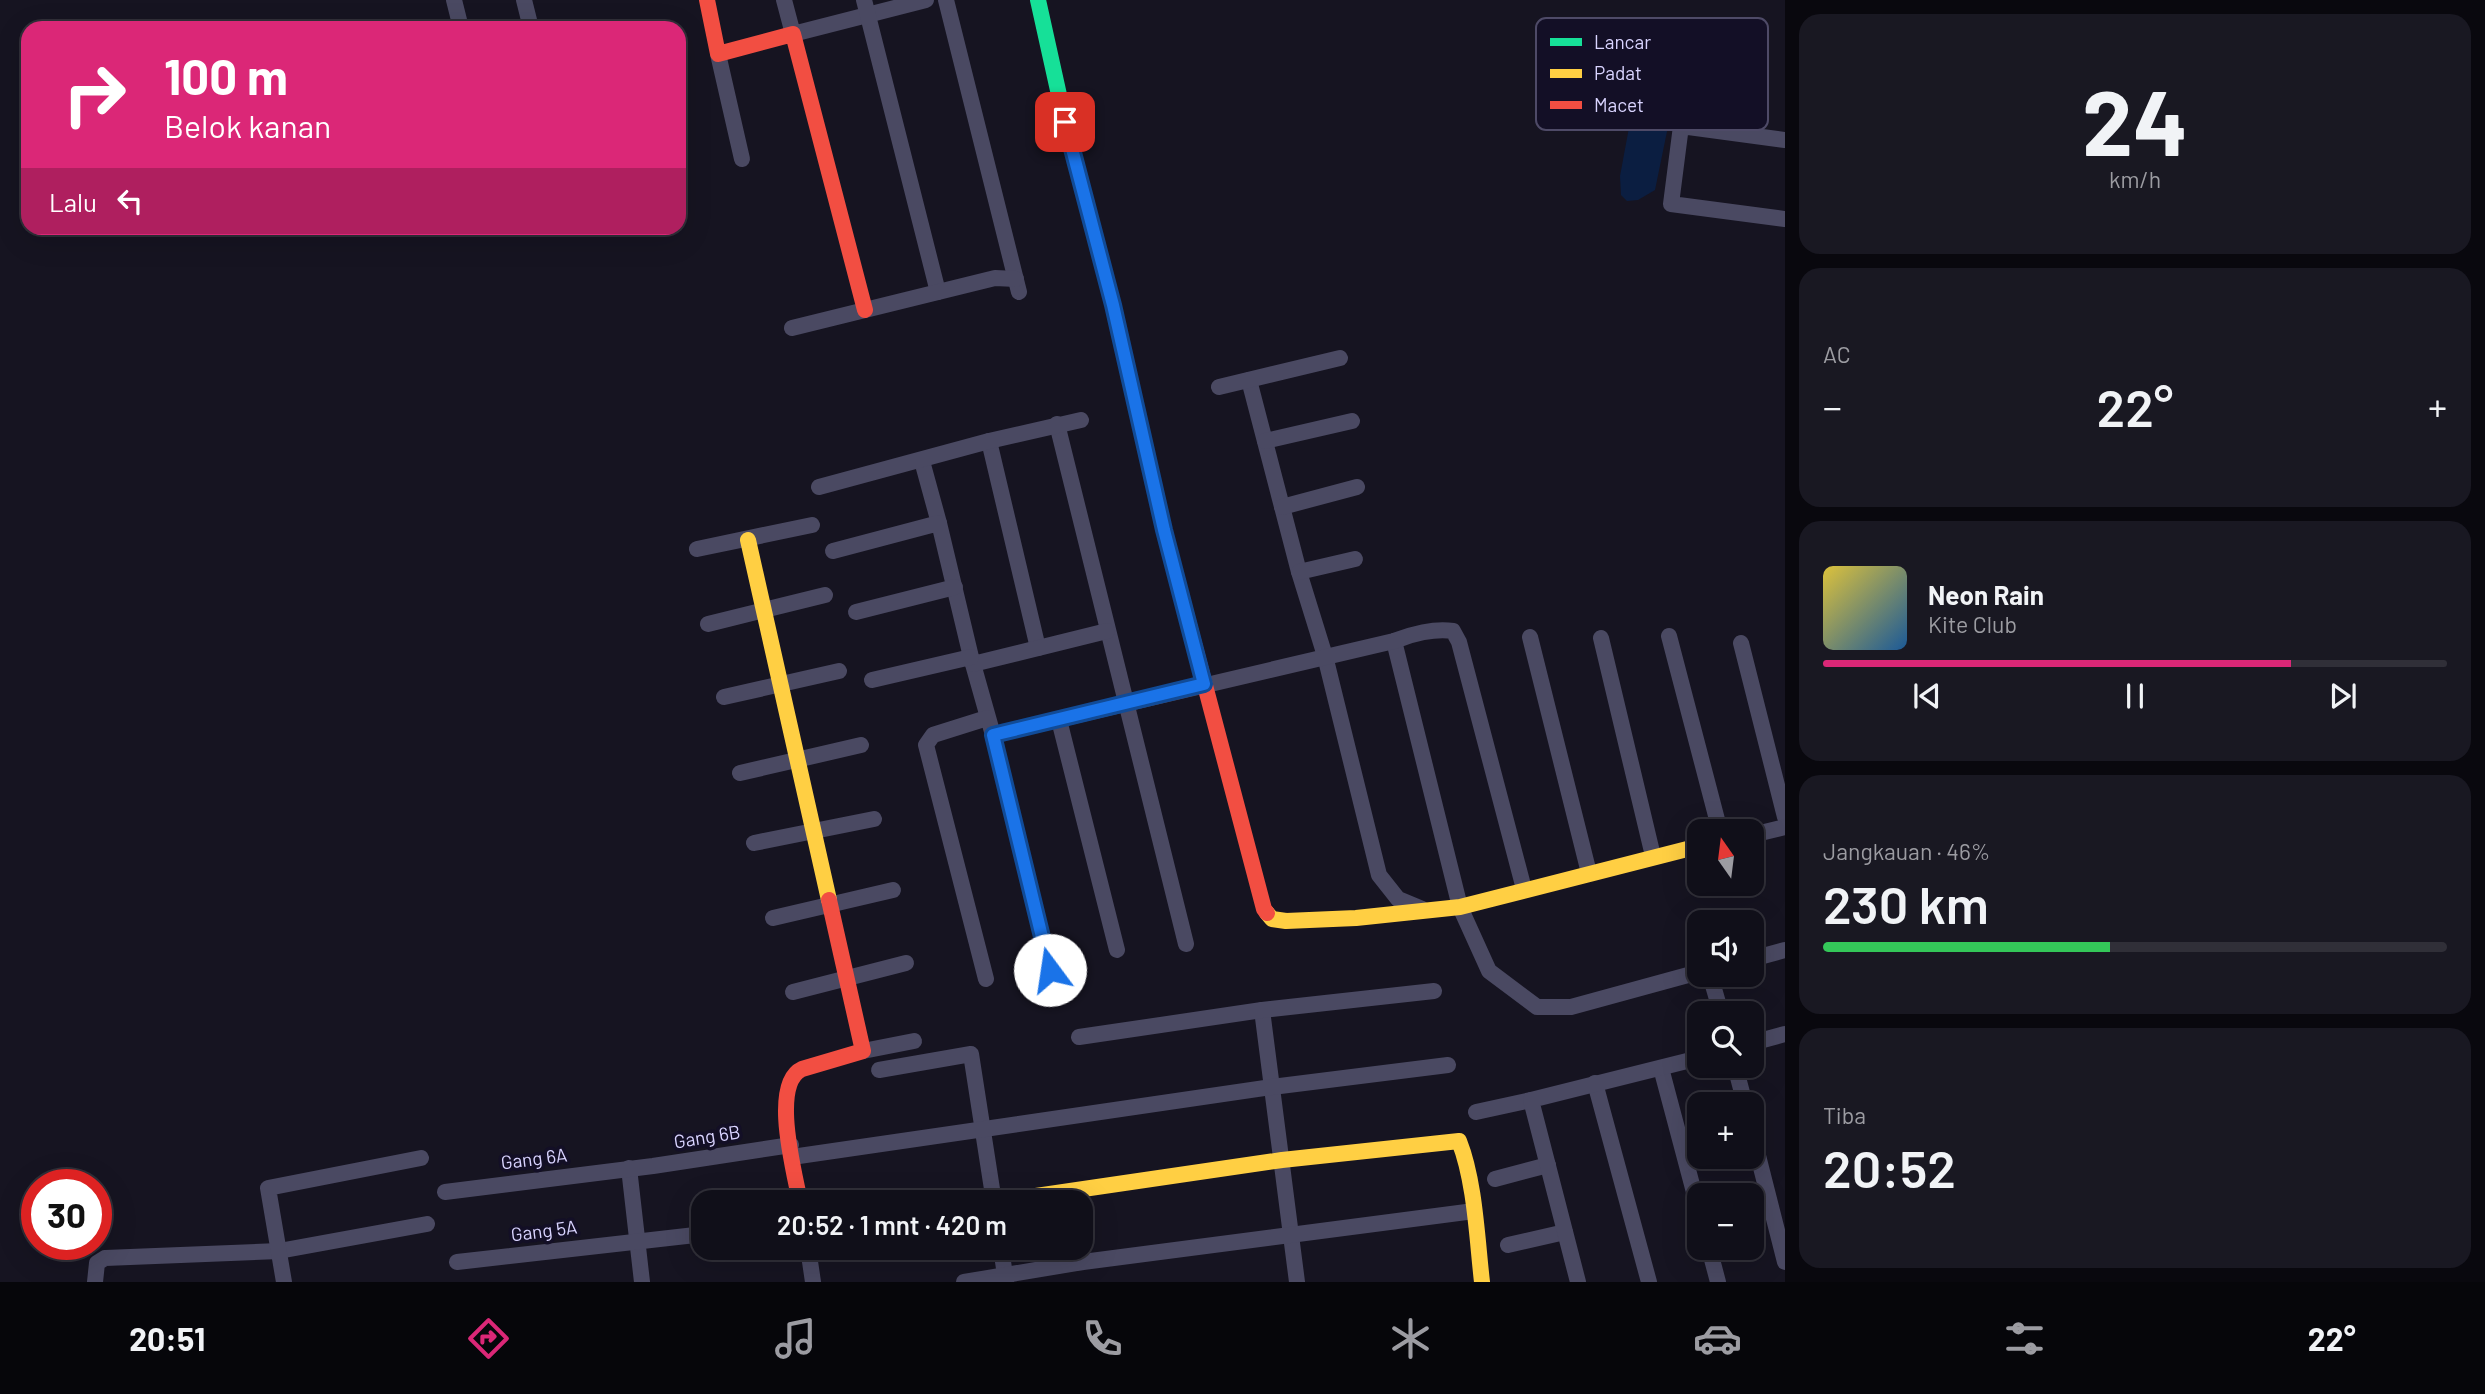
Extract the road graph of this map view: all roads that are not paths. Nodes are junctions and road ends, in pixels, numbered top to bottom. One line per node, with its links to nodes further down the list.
1 (454, 0): 9 (street)
2 (524, 0): 10 (street)
3 (706, 0): 12 (street)
4 (784, 0): 11 (street)
5 (926, 0): 8 (street)
6 (946, 0): 18 (street)
7 (1038, 0): 57 (street)
8 (866, 7): 11 (street); 18 (street)
9 (459, 21)
10 (529, 21)
11 (793, 34): 12 (street); 19 (street)
12 (719, 54): 16 (street)
13 (1681, 130): 17 (street)
14 (1705, 130): 15 (street)
15 (1785, 140)
16 (742, 159)
17 (1785, 219)
18 (938, 292): 19 (street)
19 (865, 310): 20 (street)
20 (792, 328)
21 (1340, 358): 22 (street)
22 (1249, 380): 23 (street); 28 (street)
23 (1219, 387)
24 (1081, 420): 26 (street)
25 (1352, 421): 28 (street)
26 (1056, 424): 27 (street); 45 (street)
27 (989, 441): 29 (street); 51 (street)
28 (1265, 442): 32 (street)
29 (922, 461): 30 (street); 33 (street)
30 (819, 487)
31 (1357, 487): 32 (street)
32 (1282, 507): 39 (street)
33 (939, 523): 37 (street); 40 (street)
34 (812, 525): 35 (street)
35 (748, 540): 36 (street); 42 (street)
36 (697, 549)
37 (833, 551)
38 (1355, 559): 39 (street)
39 (1299, 572): 52 (street)
40 (955, 587): 43 (street); 53 (street)
41 (825, 595): 42 (street)
42 (765, 610): 44 (street); 56 (street)
43 (856, 612)
44 (708, 624)
45 (1107, 631): 51 (street); 59 (street)
46 (1669, 636): 68 (street)
47 (1530, 637): 75 (street)
48 (1601, 638): 74 (street)
49 (1394, 641): 52 (street); 76 (street); 79 (street)
50 (1741, 643): 66 (street)
51 (1038, 648): 53 (street)
52 (1325, 656): 57 (street); 80 (street)
53 (972, 661): 55 (street); 60 (street)
54 (839, 671): 56 (street)
55 (872, 680)
56 (781, 683): 58 (street); 64 (street)
57 (1204, 684): 59 (street); 80 (street)
58 (724, 697)
59 (1126, 705): 61 (street); 82 (street)
60 (987, 718): 62 (street); 90 (street)
61 (1059, 720): 62 (street); 83 (street)
62 (993, 735): 87 (street)
63 (861, 745): 64 (street)
64 (796, 758): 65 (street); 70 (street)
65 (740, 773)
66 (1785, 817)
67 (874, 819): 70 (street)
68 (1717, 819)
69 (1785, 827): 71 (street)
70 (812, 831): 72 (street); 78 (street)
71 (1764, 832)
72 (754, 843)
73 (1687, 849): 74 (street)
74 (1653, 856): 75 (street)
75 (1589, 873): 76 (street)
76 (1524, 889): 79 (street)
77 (893, 890): 78 (street)
78 (830, 905): 81 (street); 89 (street)
79 (1460, 906): 80 (street); 88 (street)
80 (1424, 910)
81 (773, 918)
82 (1186, 944)
83 (1117, 950)
84 (1785, 950): 85 (street)
85 (1764, 955)
86 (906, 963): 89 (street)
87 (1050, 970)
88 (1687, 975)
89 (846, 979): 92 (street); 98 (street)
90 (986, 979)
91 (1434, 991): 93 (street)
92 (793, 992)
93 (1262, 1010): 95 (street); 104 (street)
94 (1785, 1034): 96 (street)
95 (1079, 1037)
96 (1764, 1040)
97 (914, 1041): 98 (street)
98 (863, 1051): 108 (street)
99 (1687, 1061): 101 (street)
100 (1448, 1065): 104 (street, Gang 6B)
101 (1661, 1068): 103 (street); 115 (street)
102 (879, 1070): 107 (street)
103 (1595, 1083): 105 (street); 142 (street)
104 (1272, 1087): 107 (street, Gang 6B); 110 (street)
105 (1531, 1100): 106 (street); 111 (street)
106 (1476, 1112)
107 (983, 1129): 108 (street, Gang 6B); 117 (street)
108 (792, 1151): 112 (street, Gang 6B); 116 (street)
109 (421, 1158): 127 (street)
110 (1282, 1160): 118 (street); 120 (street); 124 (street)
111 (1548, 1165): 114 (street); 122 (street)
112 (629, 1168): 119 (street, Gang 6A); 125 (street)
113 (1761, 1169): 132 (street)
114 (1495, 1179)
115 (1692, 1183)
116 (798, 1190)
117 (992, 1190)
118 (1067, 1190)
119 (445, 1192)
120 (1474, 1211): 124 (street); 140 (street)
121 (427, 1224): 127 (street)
122 (1566, 1232): 126 (street); 141 (street)
123 (691, 1235): 125 (street, Gang 5A)
124 (1291, 1236): 133 (street); 139 (street)
125 (637, 1240): 131 (street, Gang 5A); 136 (street)
126 (1508, 1245)
127 (279, 1251): 134 (street); 135 (street)
128 (810, 1260): 137 (street)
129 (1003, 1260): 133 (street)
130 (1712, 1260): 143 (street)
131 (457, 1262)
132 (1785, 1262)
133 (1005, 1279): 138 (street)
134 (95, 1282)
135 (284, 1282)
136 (642, 1282)
137 (813, 1282)
138 (964, 1282)
139 (1297, 1282)
140 (1482, 1282)
141 (1578, 1282)
142 (1649, 1282)
143 (1718, 1282)

